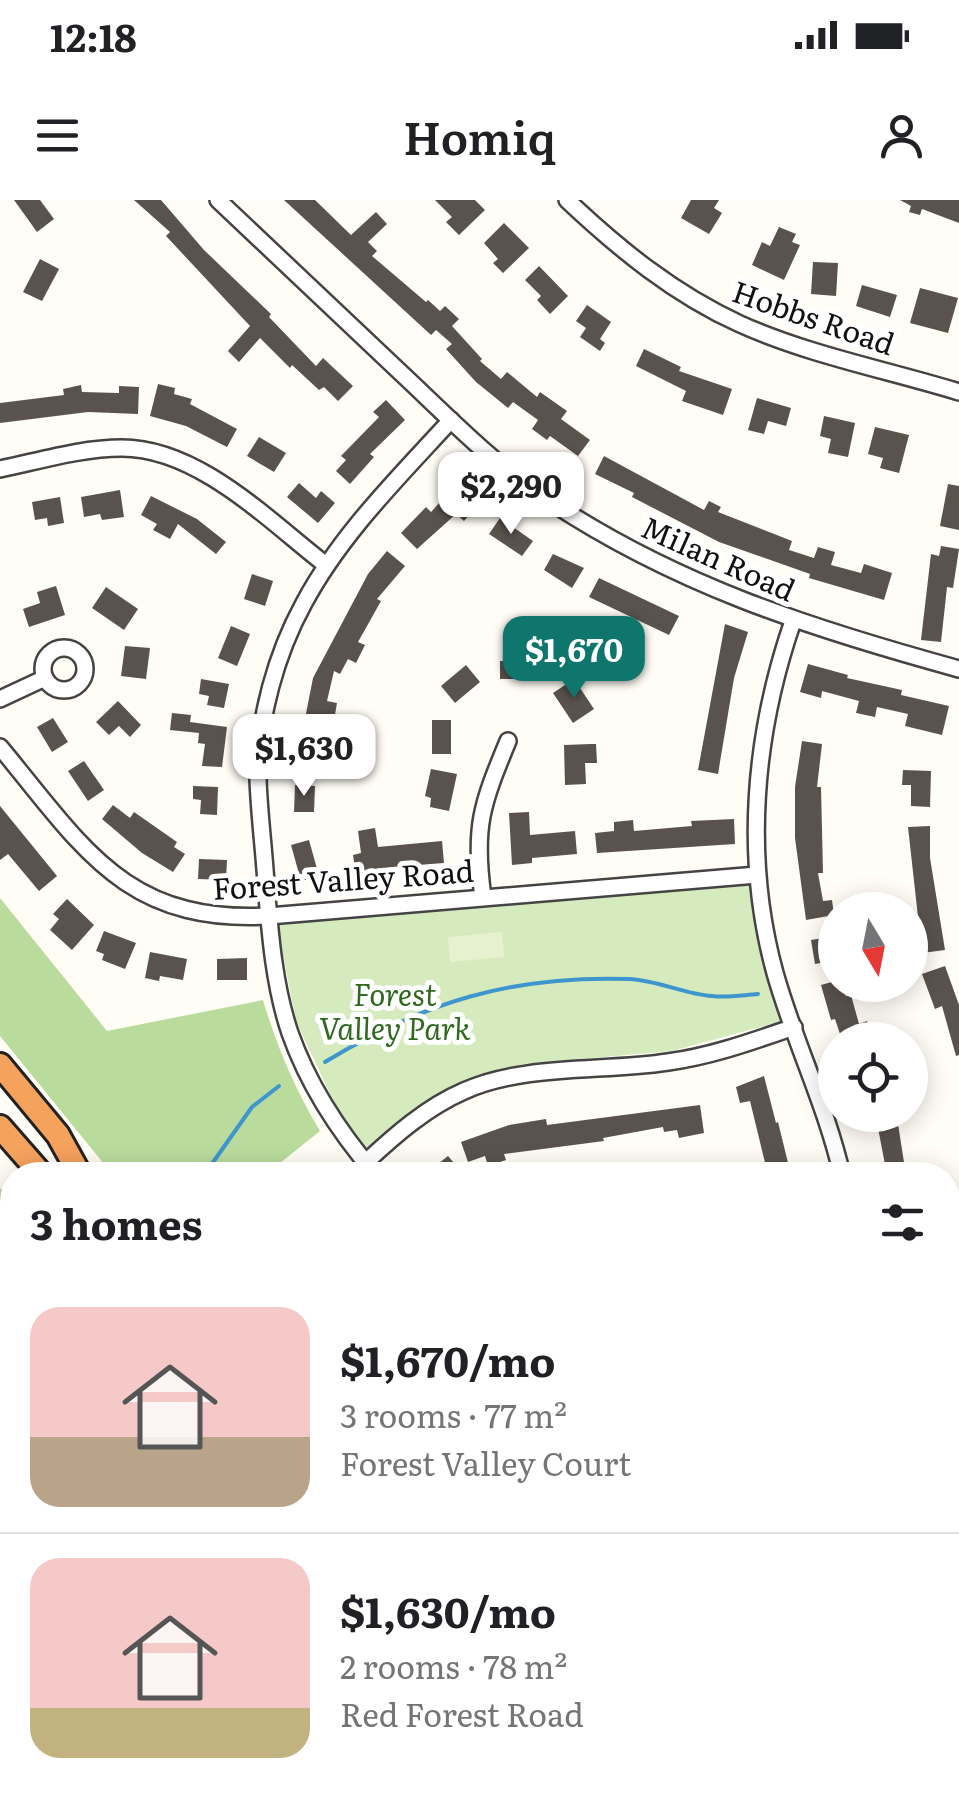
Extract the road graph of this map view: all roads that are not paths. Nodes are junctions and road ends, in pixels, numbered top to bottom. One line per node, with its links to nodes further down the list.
1 (218, 200): 4 (street, Milan Road)
2 (566, 200): 3 (street, Hobbs Road)
3 (959, 392)
4 (450, 420): 6 (street); 7 (street, Milan Road)
5 (0, 469): 6 (street)
6 (326, 565): 15 (street)
7 (793, 621): 8 (street, Milan Road); 13 (street)
8 (959, 669)
9 (45, 678): 10 (street)
10 (0, 699)
11 (508, 741): 14 (street)
12 (0, 747): 15 (street, Forest Valley Road)
13 (757, 876): 14 (street, Forest Valley Road); 16 (street)
14 (482, 897): 15 (street, Forest Valley Road)
15 (268, 916): 23 (street)
16 (794, 1028): 24 (street); 25 (street)
17 (0, 1065): 22 (highway)
18 (0, 1083): 21 (highway)
19 (0, 1127): 20 (highway)
20 (31, 1162)
21 (69, 1162)
22 (73, 1162)
23 (365, 1162)
24 (378, 1162)
25 (839, 1162)

